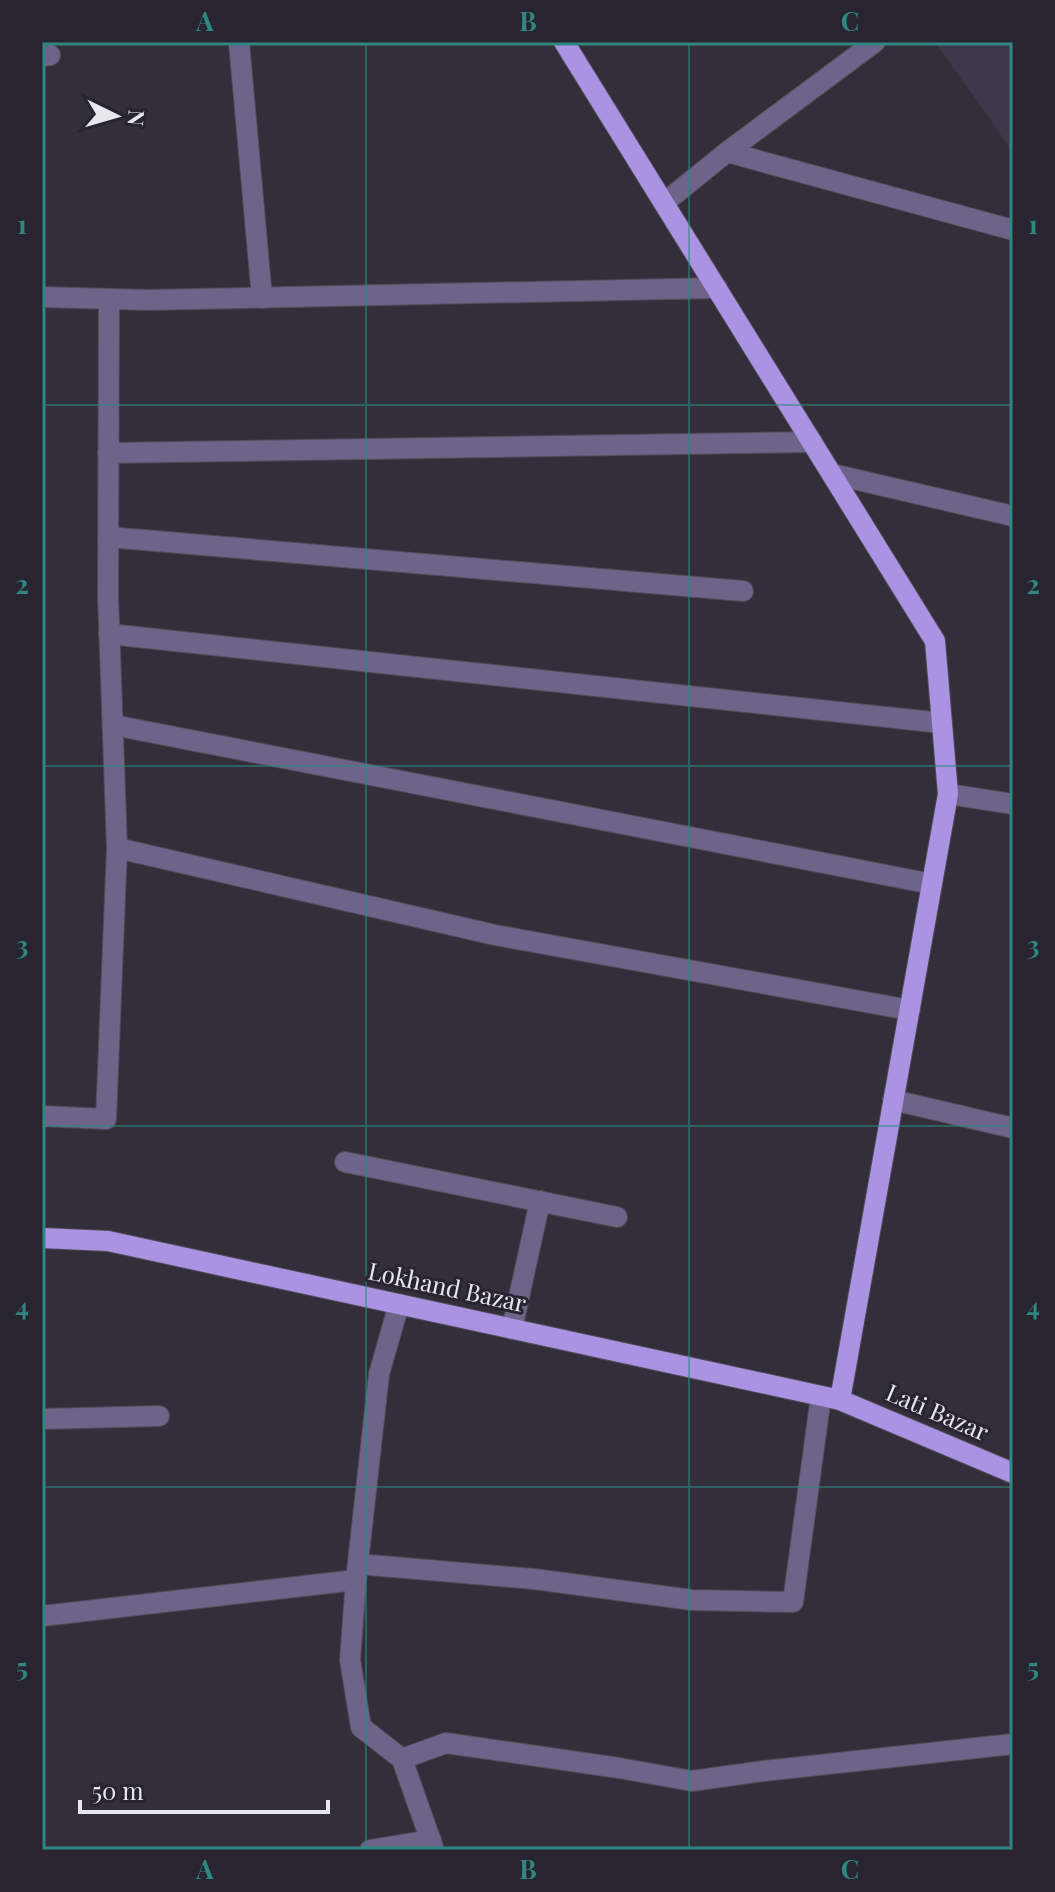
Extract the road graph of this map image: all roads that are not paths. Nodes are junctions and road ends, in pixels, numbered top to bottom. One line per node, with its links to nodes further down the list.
1 (239, 42): 9 (street)
2 (564, 42): 5 (main road)
3 (875, 42): 4 (street)
4 (727, 152): 5 (street); 6 (street)
5 (664, 203): 7 (main road)
6 (1013, 230)
7 (717, 288): 9 (street); 11 (main road)
8 (42, 297): 10 (street)
9 (262, 298): 10 (street)
10 (109, 299): 12 (street)
11 (812, 442): 12 (street); 13 (main road)
12 (108, 453): 15 (street)
13 (832, 474): 14 (street); 18 (main road)
14 (1013, 516)
15 (108, 537): 16 (street); 17 (street)
16 (743, 591)
17 (109, 634): 18 (street); 19 (street)
18 (942, 723): 20 (main road)
19 (113, 725): 22 (street); 23 (street)
20 (948, 794): 21 (street); 23 (main road)
21 (1013, 804)
22 (117, 848): 24 (street); 26 (street)
23 (932, 884): 24 (main road)
24 (910, 1010): 25 (main road)
25 (893, 1100): 27 (street); 34 (main road)
26 (42, 1116)
27 (1013, 1128)
28 (345, 1162): 29 (street)
29 (540, 1201): 30 (street); 33 (street)
30 (617, 1217)
31 (42, 1238): 32 (main road, Lokhand Bazar)
32 (399, 1304): 33 (main road, Lokhand Bazar); 38 (street)
33 (512, 1329): 34 (main road, Lokhand Bazar)
34 (830, 1398): 37 (main road, Lati Bazar); 38 (street)
35 (159, 1416): 36 (street)
36 (42, 1419)
37 (1013, 1473)
38 (357, 1572): 39 (street); 41 (street)
39 (42, 1616)
40 (1013, 1744): 41 (street)
41 (402, 1759): 42 (street)
42 (432, 1845): 43 (street)
43 (370, 1850)

